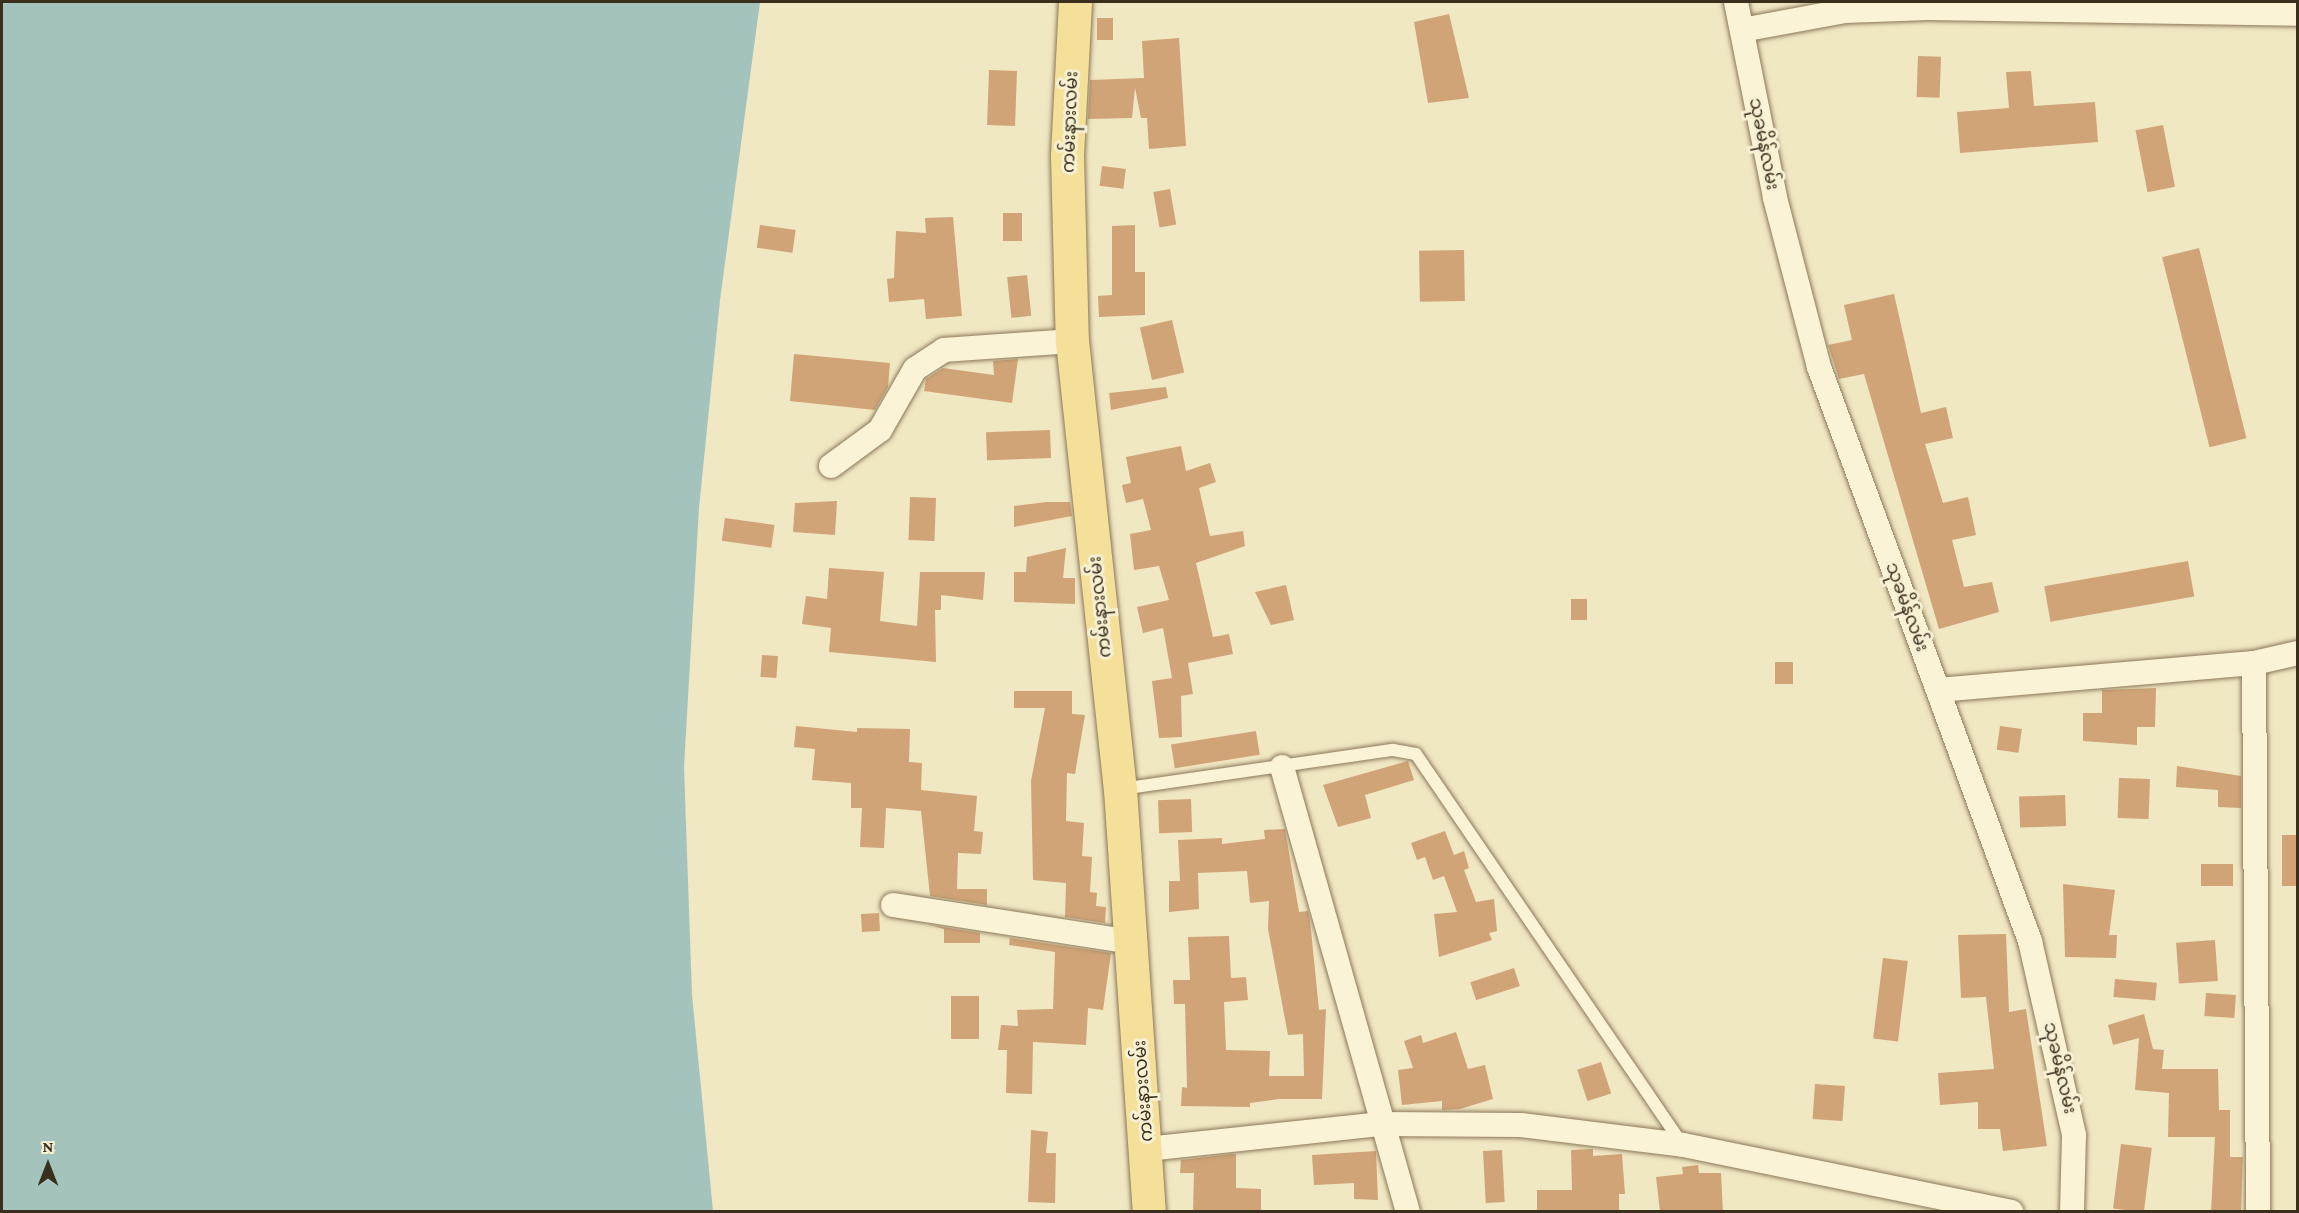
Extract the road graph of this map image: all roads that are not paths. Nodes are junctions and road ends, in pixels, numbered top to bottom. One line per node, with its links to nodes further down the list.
1 (1736, 2): 6 (street, သုခမိန်လမ်း)
2 (1077, 3): 7 (main road, ကမ်းနားလမ်း)
3 (1928, 5): 4 (street); 6 (street)
4 (2179, 7): 5 (street)
5 (2298, 14)
6 (1742, 30): 11 (street, သုခမိန်လမ်း)
7 (1072, 341): 8 (street); 13 (main road, ကမ်းနားလမ်း)
8 (831, 466)
9 (2298, 653): 10 (street)
10 (2254, 663): 11 (street); 23 (street)
11 (1938, 690): 22 (street, သုခမိန်လမ်း)
12 (1282, 767): 13 (lane); 16 (street); 17 (lane)
13 (1120, 789): 15 (main road, ကမ်းနားလမ်း)
14 (893, 905): 15 (street)
15 (1132, 942): 18 (main road, ကမ်းနားလမ်း)
16 (1382, 1124): 17 (street); 18 (street); 20 (street)
17 (1683, 1145): 21 (street)
18 (1147, 1149): 19 (main road, ကမ်းနားလမ်း)
19 (1149, 1212)
20 (1408, 1212)
21 (2011, 1212)
22 (2072, 1212)
23 (2258, 1212)

